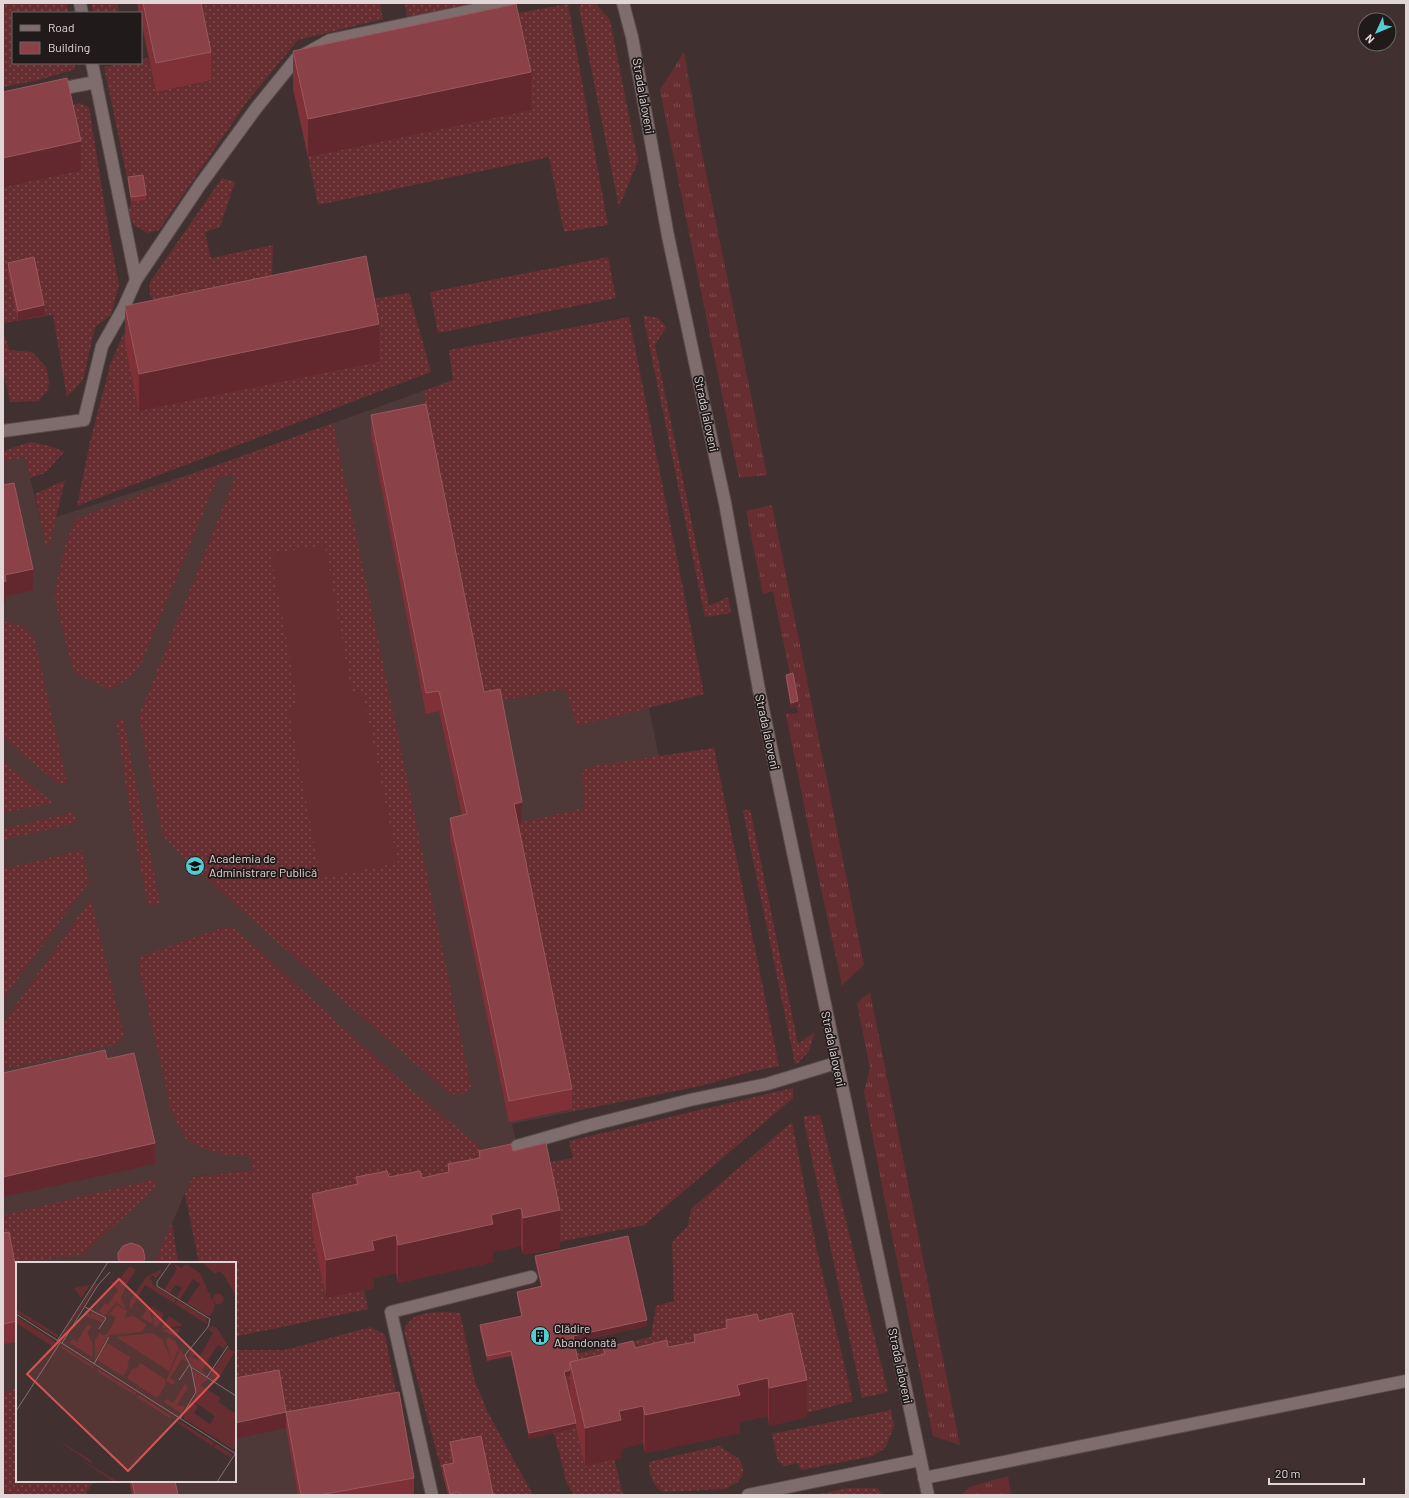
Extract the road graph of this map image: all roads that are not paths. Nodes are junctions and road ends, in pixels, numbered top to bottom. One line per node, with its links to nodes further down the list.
1 (507, 3): 6 (street)
2 (623, 3): 10 (street, Strada Ialoveni)
3 (92, 64): 4 (street)
4 (96, 82): 5 (street); 6 (street)
5 (42, 92)
6 (136, 280): 7 (street)
7 (123, 310): 8 (street); 9 (street)
8 (138, 310)
9 (3, 431)
10 (836, 1063): 11 (street); 14 (street, Strada Ialoveni)
11 (517, 1146)
12 (531, 1277): 16 (street)
13 (1406, 1381): 15 (street)
14 (920, 1460): 15 (street, Strada Ialoveni); 17 (street)
15 (924, 1478): 18 (street, Strada Ialoveni)
16 (432, 1495)
17 (748, 1495)
18 (928, 1495)

